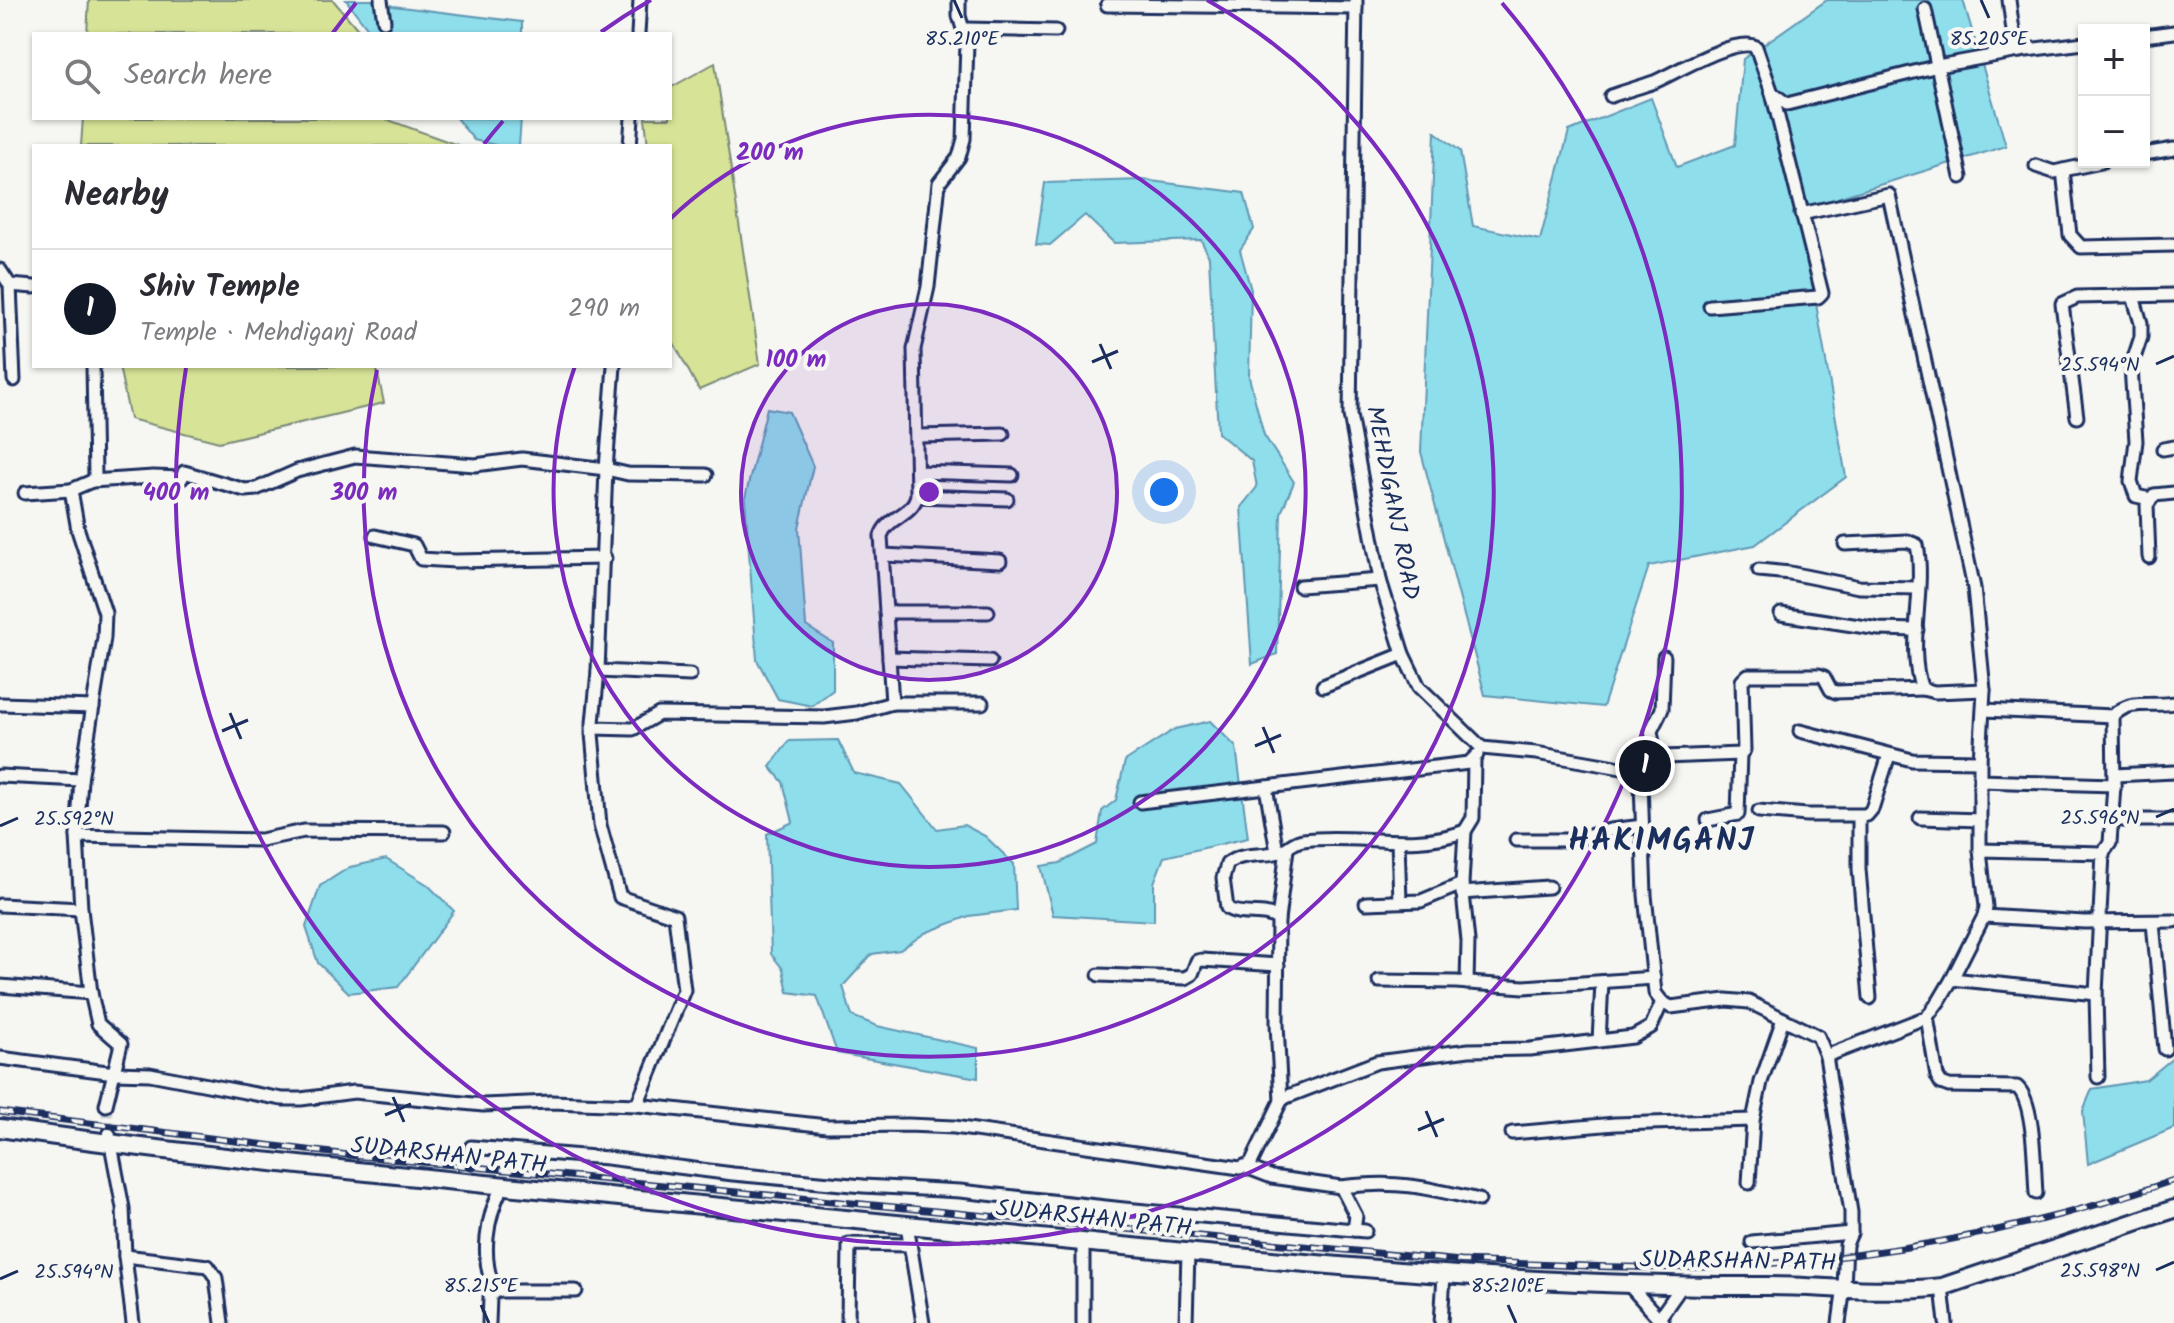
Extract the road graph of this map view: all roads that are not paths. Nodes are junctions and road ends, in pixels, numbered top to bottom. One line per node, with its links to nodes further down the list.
1 (381, 0): 8 (street)
2 (640, 0): 11 (street)
3 (959, 0): 9 (street)
4 (2009, 0): 15 (street)
5 (1356, 4): 6 (street); 59 (street, MEHDIGANJ ROAD)
6 (1107, 5)
7 (1925, 9): 16 (street)
8 (384, 21)
9 (965, 29): 10 (street); 40 (street)
10 (1056, 31)
11 (638, 32)
12 (2174, 32): 13 (street)
13 (2150, 35)
14 (2078, 44): 15 (street)
15 (2019, 51): 16 (street)
16 (1938, 66): 17 (street); 26 (street)
17 (1772, 93): 18 (street); 27 (street)
18 (1611, 96)
19 (632, 120): 20 (street)
20 (630, 144)
21 (2174, 149): 22 (street)
22 (2150, 153)
23 (2036, 166): 25 (street)
24 (2078, 167): 25 (street)
25 (2063, 170): 28 (street)
26 (1961, 177)
27 (1801, 214): 34 (street); 74 (street)
28 (2174, 245)
29 (0, 270): 30 (street)
30 (10, 285): 31 (street); 37 (street)
31 (32, 287)
32 (2174, 295): 33 (street)
33 (2133, 296): 38 (street); 51 (street)
34 (1710, 306)
35 (93, 368): 45 (street)
36 (614, 368): 41 (street)
37 (14, 380)
38 (2077, 417)
39 (1003, 434): 40 (street)
40 (918, 436): 42 (street)
41 (606, 469): 43 (street); 45 (street); 56 (street)
42 (918, 472): 44 (street); 49 (street)
43 (706, 475)
44 (1012, 475)
45 (92, 481): 46 (street)
46 (71, 490): 47 (street); 79 (street)
47 (25, 493)
48 (2174, 493): 51 (street)
49 (917, 496): 50 (street); 54 (street)
50 (1007, 499)
51 (2150, 499): 55 (street)
52 (375, 536): 56 (street)
53 (1845, 544): 61 (street)
54 (883, 555): 57 (street); 62 (street)
55 (2149, 557)
56 (605, 558): 70 (street)
57 (1000, 561)
58 (1759, 570): 61 (street)
59 (1380, 580): 60 (street); 66 (street, MEHDIGANJ ROAD)
60 (1300, 586)
61 (1918, 588): 65 (street)
62 (886, 612): 63 (street); 68 (street)
63 (988, 612)
64 (1781, 614): 65 (street)
65 (1917, 630): 73 (street)
66 (1403, 654): 72 (street); 84 (street, MEHDIGANJ ROAD)
67 (1664, 657): 87 (street)
68 (889, 658): 69 (street); 75 (street)
69 (990, 661)
70 (598, 671): 71 (street); 82 (street)
71 (690, 675)
72 (1323, 686)
73 (1922, 689): 74 (street); 85 (street)
74 (1984, 690): 80 (street)
75 (892, 703): 76 (street); 82 (street)
76 (982, 703)
77 (2174, 703): 81 (street)
78 (1, 704): 79 (street)
79 (93, 707): 92 (street)
80 (1984, 710): 81 (street); 89 (street)
81 (2113, 716): 93 (street)
82 (592, 728): 147 (street)
83 (1800, 731): 86 (street)
84 (1482, 748): 88 (street); 95 (street)
85 (1740, 754): 87 (street); 101 (street)
86 (1889, 755): 89 (street); 99 (street)
87 (1660, 759): 95 (street)
88 (1474, 761): 96 (street); 106 (street)
89 (1980, 761): 94 (street)
90 (2174, 772): 93 (street)
91 (0, 776): 92 (street)
92 (81, 780): 108 (street)
93 (2114, 780): 94 (street); 103 (street)
94 (1980, 781): 102 (street)
95 (1641, 783): 105 (street)
96 (1266, 787): 97 (street); 111 (street)
97 (1140, 802)
98 (1759, 811): 99 (street)
99 (1859, 817): 135 (street)
100 (1920, 818): 102 (street)
101 (1708, 820)
102 (1980, 820): 112 (street)
103 (2112, 820): 104 (street); 113 (street)
104 (2174, 820)
105 (1643, 826): 109 (street); 127 (street)
106 (1465, 831): 110 (street); 115 (street)
107 (444, 832): 108 (street)
108 (77, 836): 119 (street)
109 (1516, 840)
110 (1398, 841): 111 (street); 116 (street)
111 (1282, 850): 121 (street); 121 (street)
112 (1980, 850): 113 (street); 120 (street)
113 (2103, 853): 123 (street)
114 (1549, 887): 115 (street)
115 (1462, 889): 116 (street); 131 (street)
116 (1400, 901): 117 (street)
117 (1366, 903)
118 (0, 905): 119 (street)
119 (81, 909): 133 (street)
120 (1984, 916): 123 (street); 128 (street)
121 (1278, 920): 125 (street)
122 (2174, 921): 124 (street)
123 (2101, 922): 124 (street); 134 (street)
124 (2153, 923): 140 (street)
125 (1278, 965): 126 (street); 145 (street)
126 (1099, 975)
127 (1654, 978): 130 (street); 136 (street)
128 (1952, 979): 134 (street); 137 (street)
129 (1379, 981): 131 (street)
130 (1602, 982): 131 (street); 139 (street)
131 (1467, 983)
132 (0, 986): 133 (street)
133 (91, 993): 143 (street)
134 (2096, 994): 144 (street)
135 (1870, 998)
136 (1662, 1002): 138 (street); 139 (street)
137 (1927, 1017): 141 (street); 157 (street)
138 (1783, 1019): 141 (street); 148 (street)
139 (1599, 1041): 145 (street)
140 (2165, 1049)
141 (1826, 1056): 162 (street)
142 (0, 1058): 143 (street)
143 (115, 1073): 146 (street); 147 (street)
144 (2098, 1077)
145 (1281, 1101): 153 (street)
146 (106, 1105)
147 (637, 1105): 153 (street)
148 (1753, 1120): 150 (street); 154 (street)
149 (0, 1128): 151 (main road, SUDARSHAN PATH)
150 (1512, 1133)
151 (109, 1139): 155 (main road, SUDARSHAN PATH); 168 (street)
152 (471, 1147): 156 (street)
153 (1246, 1167): 156 (street)
154 (1749, 1183)
155 (503, 1185): 160 (main road, SUDARSHAN PATH); 174 (street)
156 (1341, 1187): 158 (street)
157 (2036, 1193)
158 (1479, 1200)
159 (2174, 1209): 173 (main road, SUDARSHAN PATH)
160 (873, 1222): 161 (main road, SUDARSHAN PATH); 165 (street)
161 (907, 1225): 163 (main road, SUDARSHAN PATH); 166 (street)
162 (1851, 1233): 164 (street); 172 (street)
163 (1083, 1242): 167 (main road, SUDARSHAN PATH); 182 (street)
164 (1752, 1242)
165 (876, 1244): 166 (street); 180 (street)
166 (910, 1245): 181 (street)
167 (1188, 1252): 169 (main road, SUDARSHAN PATH); 183 (street)
168 (125, 1256): 177 (street); 178 (street)
169 (1444, 1275): 170 (main road, SUDARSHAN PATH); 184 (street)
170 (1629, 1285): 171 (main road, SUDARSHAN PATH); 176 (street)
171 (1681, 1287): 172 (main road, SUDARSHAN PATH); 176 (street)
172 (1844, 1287): 173 (main road, SUDARSHAN PATH); 185 (street)
173 (1942, 1287): 186 (street)
174 (495, 1291): 175 (street); 179 (street)
175 (576, 1291)
176 (1662, 1320)
177 (133, 1323)
178 (222, 1323)
179 (489, 1323)
180 (848, 1323)
181 (923, 1323)
182 (1083, 1323)
183 (1186, 1323)
184 (1441, 1323)
185 (1839, 1323)
186 (1946, 1323)

